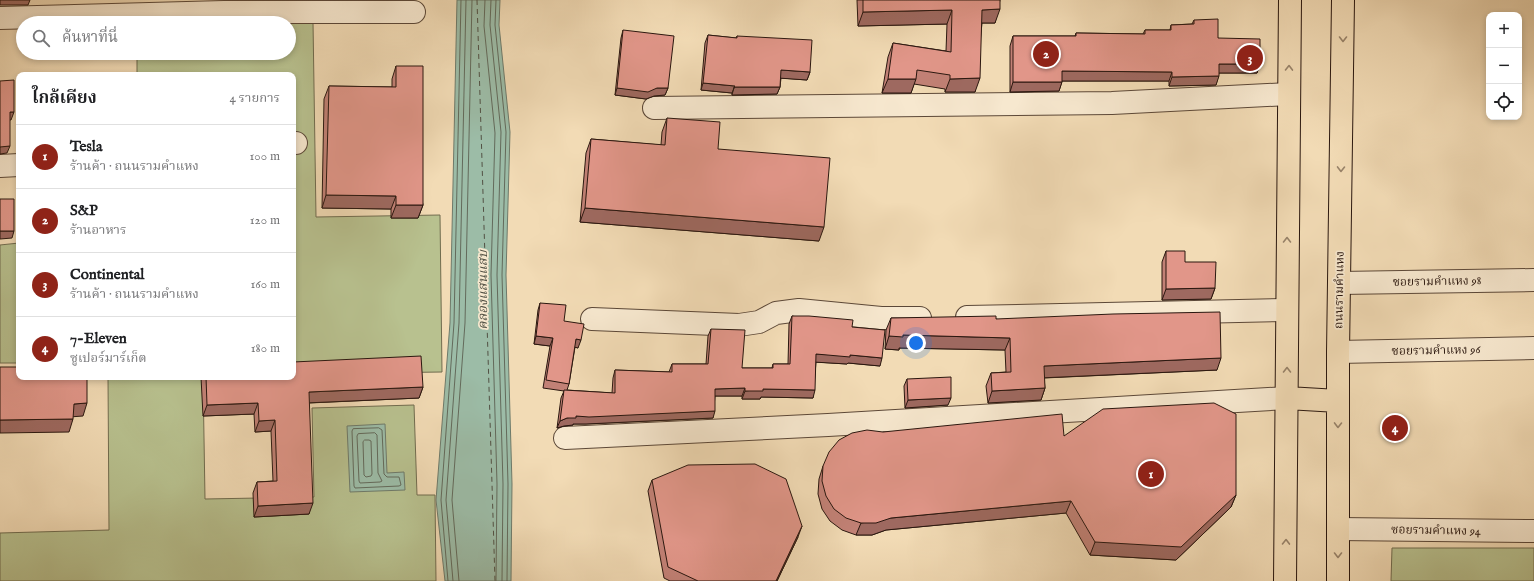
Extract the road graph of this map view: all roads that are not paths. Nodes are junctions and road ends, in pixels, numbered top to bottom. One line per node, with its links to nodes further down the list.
1 (1290, 0): 7 (main road, one-way to 1)
2 (1343, 0): 12 (main road, ถนนรามคำแหง, one-way to 12)
3 (414, 12): 4 (street)
4 (75, 16)
5 (0, 18): 6 (street)
6 (16, 18)
7 (1288, 94): 8 (street); 13 (main road, one-way to 7)
8 (654, 108)
9 (16, 165): 10 (street)
10 (0, 166)
11 (1534, 280): 12 (street, ซอยรามคําแหง 98)
12 (1340, 283): 16 (main road, ถนนรามคำแหง)
13 (1287, 310): 14 (street); 17 (main road, one-way to 13)
14 (592, 319)
15 (1534, 348): 16 (street, ซอยรามคําแหง 96)
16 (1338, 352): 18 (main road, ถนนรามคำแหง)
17 (1287, 398): 18 (main road); 19 (street); 22 (main road, one-way to 17)
18 (1338, 401): 20 (main road, ถนนรามคำแหง, one-way to 20)
19 (565, 438)
20 (1338, 529): 21 (street, ซอยรามคําแหง 94); 23 (main road, ถนนรามคำแหง, one-way to 23)
21 (1534, 531)
22 (1285, 581)
23 (1338, 581)

